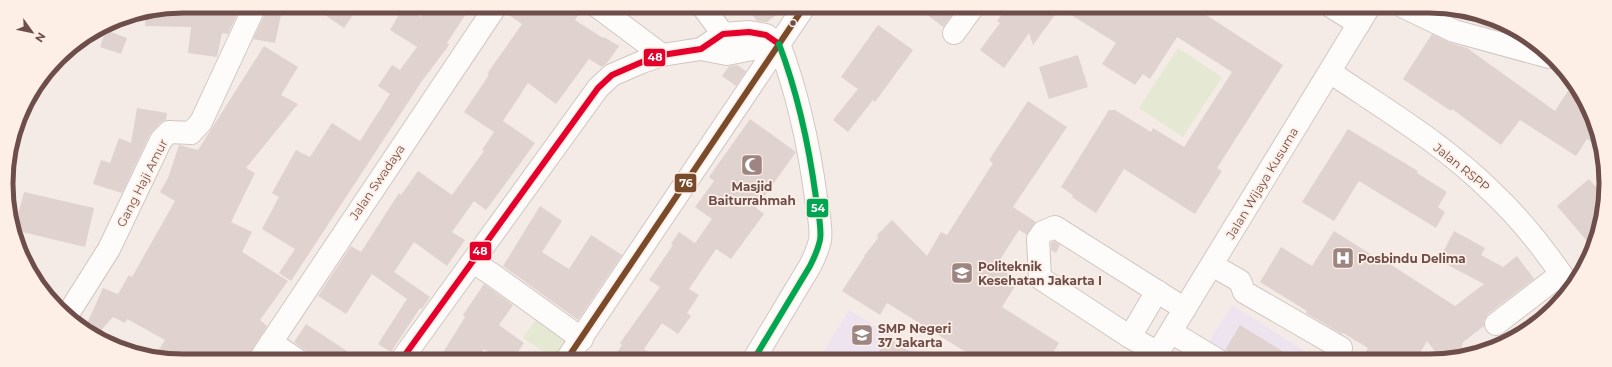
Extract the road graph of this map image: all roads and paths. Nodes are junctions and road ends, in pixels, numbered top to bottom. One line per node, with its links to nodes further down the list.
1 (253, 13): 22 (street, Gang Haji Amur)
2 (491, 13): 28 (street, Jalan Swadaya)
3 (607, 13): 14 (street)
4 (707, 13): 11 (street)
5 (800, 13): 12 (street)
6 (969, 13): 10 (street)
7 (1353, 13): 9 (street)
8 (1415, 13): 15 (street)
9 (1364, 16): 16 (street, Jalan Wijaya Kusuma)
10 (954, 33)
11 (723, 34): 12 (street); 13 (street)
12 (779, 44): 13 (street); 26 (street); 32 (street)
13 (701, 49): 14 (street)
14 (662, 55): 17 (street)
15 (1541, 55)
16 (1330, 72): 18 (street, Jalan Wijaya Kusuma); 19 (street, Jalan RSPP)
17 (472, 262): 26 (street); 30 (street)
18 (1212, 265): 21 (street, Jalan Wijaya Kusuma); 27 (street)
19 (1566, 280): 23 (street)
20 (1157, 291): 21 (street); 25 (street); 25 (street)
21 (1185, 309): 24 (street, Jalan Wijaya Kusuma)
22 (70, 311)
23 (1496, 324)
24 (1171, 332): 34 (street, Jalan Wijaya Kusuma); 35 (street)
25 (1130, 337): 33 (street)
26 (582, 339): 31 (street)
27 (1341, 348)
28 (265, 351): 29 (street)
29 (275, 354)
30 (406, 354)
31 (572, 354)
32 (758, 354)
33 (1153, 354)
34 (1157, 354)
35 (1206, 354)

